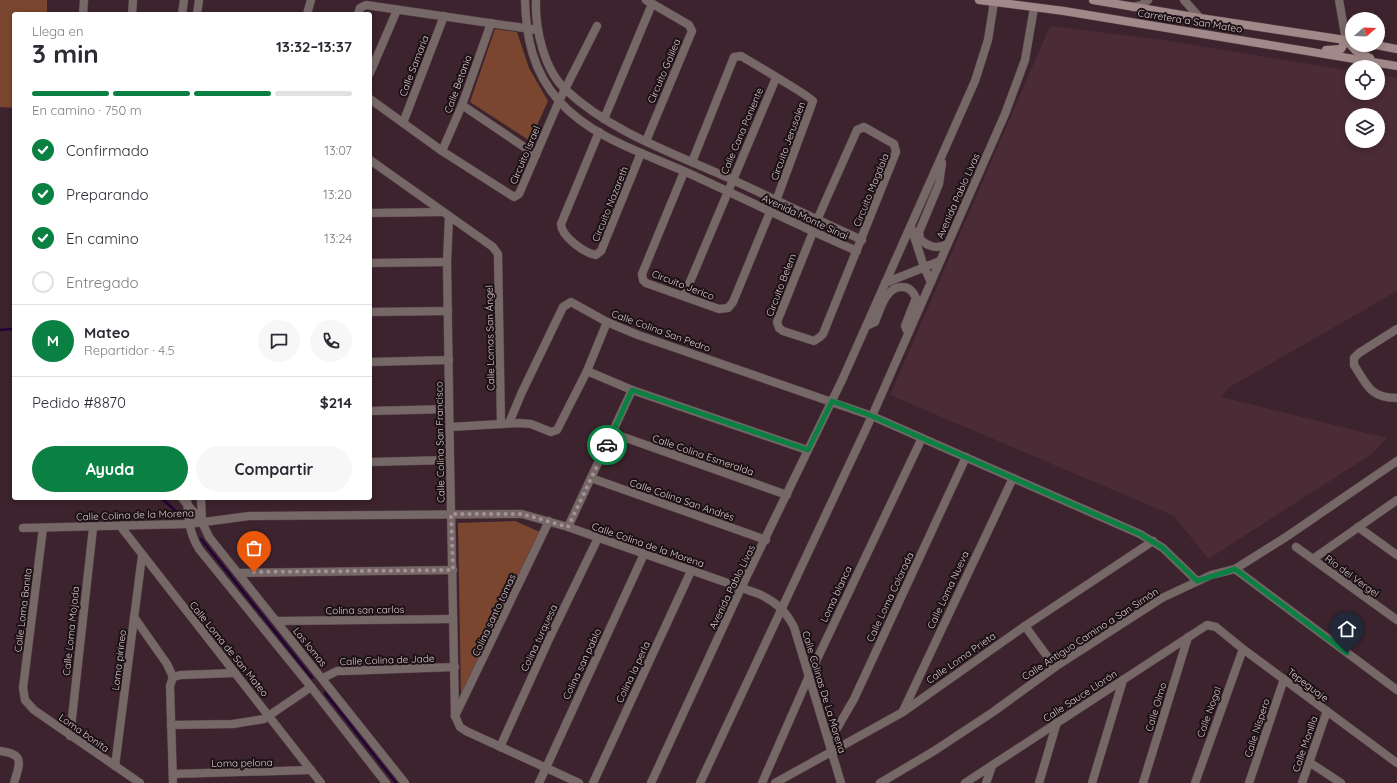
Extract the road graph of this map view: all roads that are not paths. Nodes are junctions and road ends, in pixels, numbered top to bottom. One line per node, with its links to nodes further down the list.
1 (84, 0): 18 (street)
2 (133, 0): 19 (street)
3 (184, 0): 20 (street)
4 (199, 0): 21 (street)
5 (311, 0): 22 (street)
6 (526, 0): 29 (street, Avenida Monte Sinai)
7 (536, 0): 30 (street, Avenida Monte Sinai)
8 (979, 0): 13 (main road, Carretera a San Mateo)
9 (1093, 0): 16 (main road, Carretera a San Mateo)
10 (1148, 0): 16 (street)
11 (1184, 0): 25 (street)
12 (1339, 0): 27 (street)
13 (994, 1): 15 (main road, Carretera a San Mateo); 48 (street)
14 (649, 2): 44 (street, Circuito Galilea); 47 (street, Circuito Galilea)
15 (1033, 4): 35 (main road, Carretera a San Mateo); 65 (street, Avenida Pablo Livas)
16 (1133, 7): 25 (main road, Carretera a San Mateo)
17 (397, 10): 23 (street); 24 (street); 38 (street)
18 (83, 12)
19 (132, 12)
20 (182, 12)
21 (198, 12)
22 (308, 12)
23 (359, 12)
24 (444, 16): 26 (street); 45 (street, Calle Samaria)
25 (1200, 18): 31 (main road, Carretera a San Mateo)
26 (490, 23): 29 (street); 43 (street, Calle Betania)
27 (1345, 24)
28 (597, 26): 40 (street, Circuito Israel)
29 (526, 28): 30 (street); 42 (street, Avenida Monte Sinai)
30 (538, 30): 40 (street, Avenida Monte Sinai)
31 (1345, 39)
32 (1345, 46): 35 (main road)
33 (1385, 47): 34 (main road)
34 (1396, 49)
35 (1303, 50): 37 (main road, Carretera a San Mateo)
36 (1358, 52): 37 (main road)
37 (1397, 65)
38 (372, 68)
39 (776, 78): 53 (street, Circuito Jerusalen); 55 (street, Calle Cana Poniente); 57 (street, Circuito Jerusalen)
40 (565, 90): 42 (street, Circuito Israel); 44 (street, Avenida Monte Sinai)
41 (372, 100): 45 (street, Circuito Israel)
42 (559, 101): 46 (street, Avenida Monte Sinai); 51 (street, Circuito Israel)
43 (462, 105): 49 (street, Calle Betania); 51 (street)
44 (604, 119): 47 (street, Avenida Monte Sinai)
45 (403, 123): 49 (street, Circuito Israel)
46 (599, 132): 50 (street, Avenida Monte Sinai); 50 (street, Circuito Nazareth)
47 (646, 141): 53 (street, Avenida Monte Sinai)
48 (945, 150): 62 (street); 65 (street)
49 (442, 151): 51 (street, Circuito Israel)
50 (641, 153): 54 (street, Avenida Monte Sinai)
51 (536, 155)
52 (372, 162): 60 (street)
53 (692, 162): 55 (street, Avenida Monte Sinai)
54 (684, 172): 56 (street, Avenida Monte Sinai); 73 (street, Circuito Jerico)
55 (732, 180): 56 (street, Calle Cana Poniente); 57 (street, Avenida Monte Sinai)
56 (728, 192): 58 (street, Avenida Monte Sinai); 73 (street, Calle Cana Poniente)
57 (776, 201): 61 (street, Avenida Monte Sinai)
58 (770, 212): 63 (street, Avenida Monte Sinai); 73 (street, Circuito Jerico)
59 (372, 213): 60 (street)
60 (446, 214): 68 (street, Calle Colina San Francisco); 89 (street, Calle Lomas San Ángel)
61 (817, 220): 64 (street, Avenida Monte Sinai); 64 (street, Circuito Magdala)
62 (910, 227): 70 (street); 72 (street)
63 (813, 232): 66 (street, Avenida Monte Sinai); 66 (street, Circuito Belem)
64 (862, 240): 66 (street, Avenida Monte Sinai)
65 (948, 243): 67 (street, Avenida Pablo Livas)
66 (856, 252)
67 (940, 261): 70 (street); 71 (street, Avenida Pablo Livas)
68 (447, 262): 69 (street); 74 (street, Calle Colina San Francisco)
69 (372, 263)
70 (924, 267): 71 (street); 72 (street)
71 (931, 282): 79 (street, Avenida Pablo Livas)
72 (885, 283): 77 (street)
73 (684, 296)
74 (448, 311): 75 (street); 80 (street, Calle Colina San Francisco)
75 (372, 312)
76 (607, 322): 82 (street); 85 (street, Calle Colina San Pedro); 89 (street, Calle Colina San Pedro)
77 (866, 326): 79 (street); 85 (street, Avenida Pablo Livas)
78 (1397, 329): 84 (street)
79 (908, 333): 88 (street, Avenida Pablo Livas)
80 (448, 360): 81 (street); 86 (street, Calle Colina San Francisco)
81 (372, 362)
82 (587, 371): 83 (street); 89 (street)
83 (632, 390): 91 (street); 93 (street)
84 (1397, 398)
85 (832, 401): 88 (street, Calle Colina San Pedro); 93 (street, Avenida Pablo Livas)
86 (449, 409): 87 (street); 90 (street, Calle Colina San Francisco)
87 (372, 411)
88 (872, 416): 92 (street, Calle Colina San Pedro); 128 (street)
89 (505, 424): 90 (street)
90 (450, 427): 95 (street, Calle Colina San Francisco)
91 (612, 433): 98 (street); 100 (street, Calle Colina Esmeralda)
92 (922, 438): 94 (street, Calle Colina San Pedro); 140 (street, Loma blanca)
93 (808, 450): 100 (street, Avenida Pablo Livas)
94 (966, 457): 99 (street, Calle Colina San Pedro); 155 (street, Calle Loma Colorada)
95 (450, 460): 97 (street); 104 (street, Calle Colina San Francisco)
96 (1397, 461): 122 (street, Calle Antiguo Camino a San Simón)
97 (372, 462)
98 (592, 478): 109 (street); 115 (street, Calle Colina San Andrés)
99 (1013, 478): 116 (street, Calle Colina San Pedro); 149 (street, Calle Loma Nueva)
100 (787, 495): 115 (street, Avenida Pablo Livas)
101 (186, 500): 106 (street); 107 (street)
102 (201, 500): 106 (street)
103 (1397, 500): 110 (street)
104 (451, 514): 105 (street, Calle Colina de la Morena); 106 (street, Calle Colina de la Morena); 123 (street, Calle Colina San Francisco)
105 (549, 521): 109 (street, Calle Colina de la Morena); 151 (street, Colina santo tomas)
106 (202, 522): 107 (street, Calle Colina de la Morena); 125 (street, Las lomas)
107 (189, 524): 108 (street, Calle Colina de la Morena); 145 (street)
108 (121, 527): 113 (street, Calle Colina de la Morena); 120 (street, Calle Loma de San Mateo)
109 (568, 527): 114 (street, Calle Colina de la Morena)
110 (1358, 527): 119 (street); 121 (street)
111 (23, 528): 112 (street, Calle Colina de la Morena)
112 (43, 528): 113 (street, Calle Colina de la Morena); 147 (street, Calle Loma Bonita)
113 (93, 528): 154 (street, Calle Loma Mojada)
114 (598, 538): 118 (street, Calle Colina de la Morena); 156 (street, Colina turquesa)
115 (766, 540): 127 (street, Avenida Pablo Livas)
116 (1153, 541): 126 (street, Calle Colina San Pedro); 134 (street, Calle Loma Prieta)
117 (1296, 546): 121 (street, Rio del Vergel)
118 (644, 554): 124 (street, Calle Colina de la Morena); 163 (street, Colina san pablo)
119 (1397, 555)
120 (142, 556): 129 (street, Loma pirineo); 139 (street, Calle Loma de San Mateo)
121 (1313, 559): 131 (street, Rio del Vergel)
122 (1235, 569): 126 (street, Calle Antiguo Camino a San Simón); 146 (street)
123 (453, 570): 125 (street); 130 (street, Calle Colina San Francisco)
124 (691, 571): 127 (street, Calle Colina de la Morena); 173 (street, Colina la perla)
125 (238, 572): 132 (street, Las lomas)
126 (1197, 581): 138 (street, Calle Antiguo Camino a San Simón)
127 (742, 588): 128 (street, Calle Colina de la Morena); 174 (street, Avenida Pablo Livas)
128 (782, 608): 140 (street, Calle Colinas De La Morena); 175 (street)
129 (134, 617): 141 (street); 161 (street, Loma pirineo)
130 (453, 619): 132 (street, Colina san carlos); 137 (street, Calle Colina San Francisco)
131 (1397, 620)
132 (277, 621): 142 (street, Las lomas)
133 (1207, 625): 135 (street, Calle Sauce Llorón); 136 (street, Tepeguaje)
134 (1025, 626): 138 (street); 149 (street, Calle Loma Prieta)
135 (1188, 637): 144 (street, Calle Sauce Llorón); 184 (street, Calle Olmo)
136 (1243, 649): 143 (street, Tepeguaje); 185 (street, Calle Nogal)
137 (455, 667): 142 (street, Calle Colina de Jade); 151 (street, Calle Colina San Francisco)
138 (1055, 667): 179 (street, Calle Antiguo Camino a San Simón)
139 (235, 673): 141 (street); 150 (street, Calle Loma de San Mateo)
140 (809, 676): 155 (street, Calle Colinas De La Morena); 176 (street, Loma blanca)
141 (173, 677): 153 (street)
142 (323, 678): 170 (street, Las lomas)
143 (1284, 679): 148 (street, Tepeguaje); 186 (street, Calle Níspero)
144 (1123, 680): 152 (street, Calle Sauce Llorón); 183 (street)
145 (311, 687): 150 (street); 169 (street)
146 (1397, 690)
147 (24, 694): 154 (street, Loma bonita)
148 (1327, 711): 159 (street, Calle Monilla); 160 (street, Tepeguaje)
149 (903, 712): 158 (street, Calle Loma Prieta)
150 (270, 716): 153 (street); 164 (street, Calle Loma de San Mateo)
151 (455, 716): 156 (street)
152 (1057, 722): 162 (street, Calle Sauce Llorón); 182 (street)
153 (171, 725): 165 (street)
154 (70, 736): 161 (street, Loma bonita)
155 (829, 742): 158 (street, Calle Colinas De La Morena)
156 (500, 747): 163 (street)
157 (0, 751): 166 (street)
158 (832, 752): 177 (street, Calle Loma Prieta); 178 (street, Calle Colinas De La Morena)
159 (1309, 762): 187 (street, Calle Monilla); 188 (street)
160 (1397, 763)
161 (115, 766): 167 (street, Loma bonita)
162 (992, 766): 180 (street, Calle Sauce Llorón); 181 (street)
163 (546, 768): 171 (street, Colina san pablo); 172 (street)
164 (312, 770): 165 (street, Loma pelona); 168 (street, Calle Loma de San Mateo)
165 (173, 779)
166 (14, 783)
167 (140, 783)
168 (321, 783)
169 (386, 783)
170 (405, 783)
171 (539, 783)
172 (579, 783)
173 (593, 783)
174 (651, 783)
175 (700, 783)
176 (762, 783)
177 (775, 783)
178 (841, 783)
179 (880, 783)
180 (964, 783)
181 (986, 783)
182 (1039, 783)
183 (1092, 783)
184 (1143, 783)
185 (1195, 783)
186 (1249, 783)
187 (1302, 783)
188 (1341, 783)

